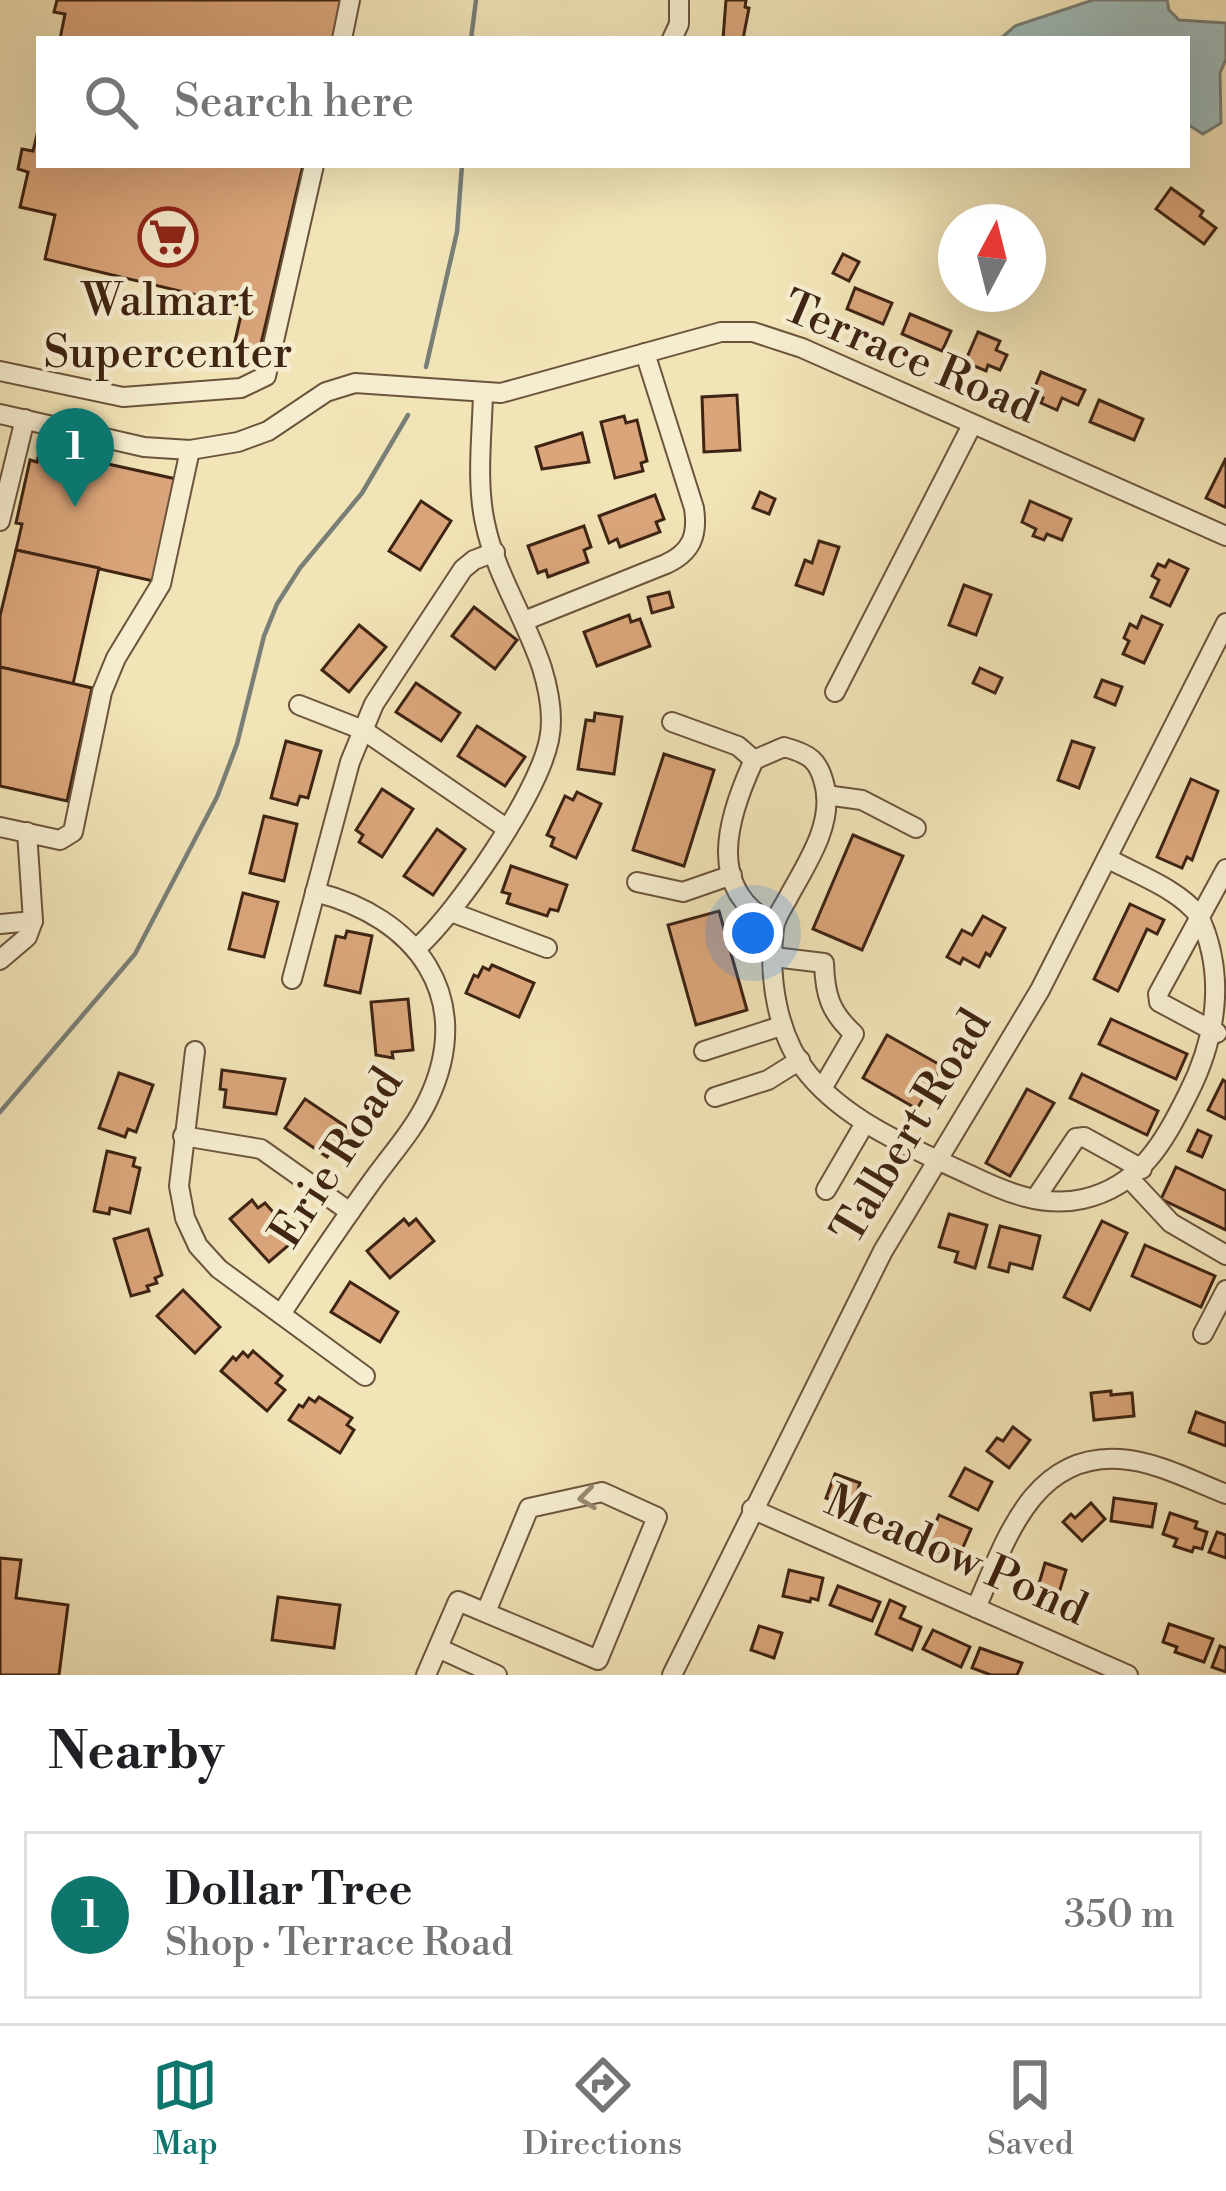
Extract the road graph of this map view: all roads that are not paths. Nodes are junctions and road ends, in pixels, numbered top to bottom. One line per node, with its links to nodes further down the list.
1 (350, 0): 3 (street)
2 (680, 0): 4 (street)
3 (343, 36)
4 (674, 36)
5 (313, 168): 7 (street)
6 (645, 353): 8 (street, Terrace Road); 11 (street, Terrace Road); 16 (street)
7 (0, 370)
8 (483, 394): 12 (street, Terrace Road); 15 (street)
9 (0, 413): 10 (street, Terrace Road)
10 (25, 419): 12 (street, Terrace Road); 13 (street)
11 (972, 425): 14 (street, Terrace Road); 18 (street)
12 (190, 450): 27 (street)
13 (0, 521)
14 (1226, 536)
15 (495, 552): 16 (street); 21 (street)
16 (524, 621): 25 (street)
17 (1226, 623): 28 (street, Talbert Road)
18 (835, 692)
19 (299, 705): 21 (street)
20 (672, 722): 22 (street)
21 (363, 730): 25 (street); 32 (street)
22 (754, 760): 23 (street); 30 (street)
23 (826, 795): 26 (street); 37 (street)
24 (0, 827): 27 (street)
25 (506, 828): 33 (street)
26 (916, 828)
27 (27, 832): 35 (street)
28 (1107, 859): 34 (street); 52 (street, Talbert Road)
29 (1226, 869): 34 (street)
30 (732, 875): 31 (street); 37 (street)
31 (637, 882)
32 (315, 892): 38 (street); 42 (street)
33 (451, 912): 38 (street); 39 (street)
34 (1201, 917): 44 (street); 44 (street)
35 (33, 921): 36 (street); 41 (street)
36 (0, 924)
37 (774, 924): 40 (street)
38 (417, 947): 56 (street, Erie Road)
39 (547, 947)
40 (774, 958): 43 (street); 48 (street)
41 (0, 960)
42 (292, 979)
43 (781, 1026): 46 (street); 47 (street)
44 (1219, 1043): 53 (street)
45 (195, 1051): 51 (street)
46 (704, 1051)
47 (800, 1060): 48 (street); 49 (street)
48 (823, 1087): 50 (street)
49 (715, 1097)
50 (865, 1123): 52 (street); 54 (street)
51 (183, 1136): 56 (street); 59 (street)
52 (936, 1157): 55 (street); 63 (street, Talbert Road)
53 (1136, 1174): 55 (street); 55 (street); 57 (street)
54 (826, 1190)
55 (1035, 1199)
56 (350, 1212): 59 (street, Erie Road)
57 (1226, 1255)
58 (1226, 1290): 60 (street)
59 (280, 1314): 61 (street)
60 (1203, 1334)
61 (365, 1376)
62 (1226, 1494): 64 (street)
63 (752, 1509): 64 (street, Meadow Pond); 70 (street, Talbert Road)
64 (976, 1608): 71 (street, Meadow Pond)
65 (486, 1612): 65 (street, one-way to 65); 66 (street)
66 (438, 1648): 67 (street); 68 (street); 69 (street)
67 (426, 1675)
68 (472, 1675)
69 (497, 1675)
70 (672, 1675)
71 (1129, 1675)

